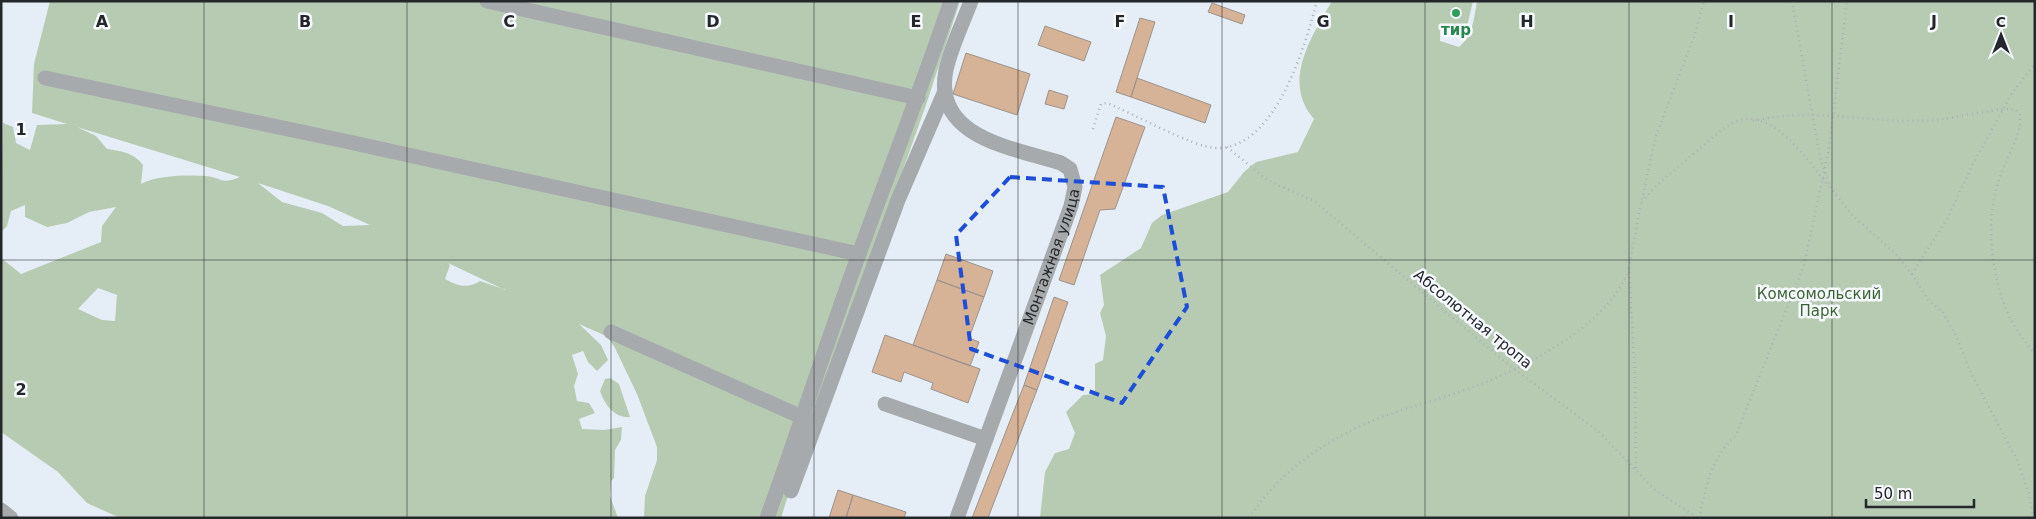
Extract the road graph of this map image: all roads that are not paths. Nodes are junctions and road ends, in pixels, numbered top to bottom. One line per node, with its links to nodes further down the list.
1 (486, 1): 6 (street)
2 (951, 1): 6 (street)
3 (971, 1): 5 (street, Монтажная улица)
4 (45, 78): 7 (street)
5 (945, 91): 11 (street, Монтажная улица); 12 (street)
6 (918, 98): 7 (street)
7 (859, 254): 10 (street)
8 (612, 332): 10 (street)
9 (885, 404): 11 (street)
10 (804, 418): 15 (street)
11 (986, 439): 16 (street, Монтажная улица)
12 (791, 491)
13 (1, 510): 14 (street)
14 (10, 518)
15 (767, 518)
16 (957, 518)

